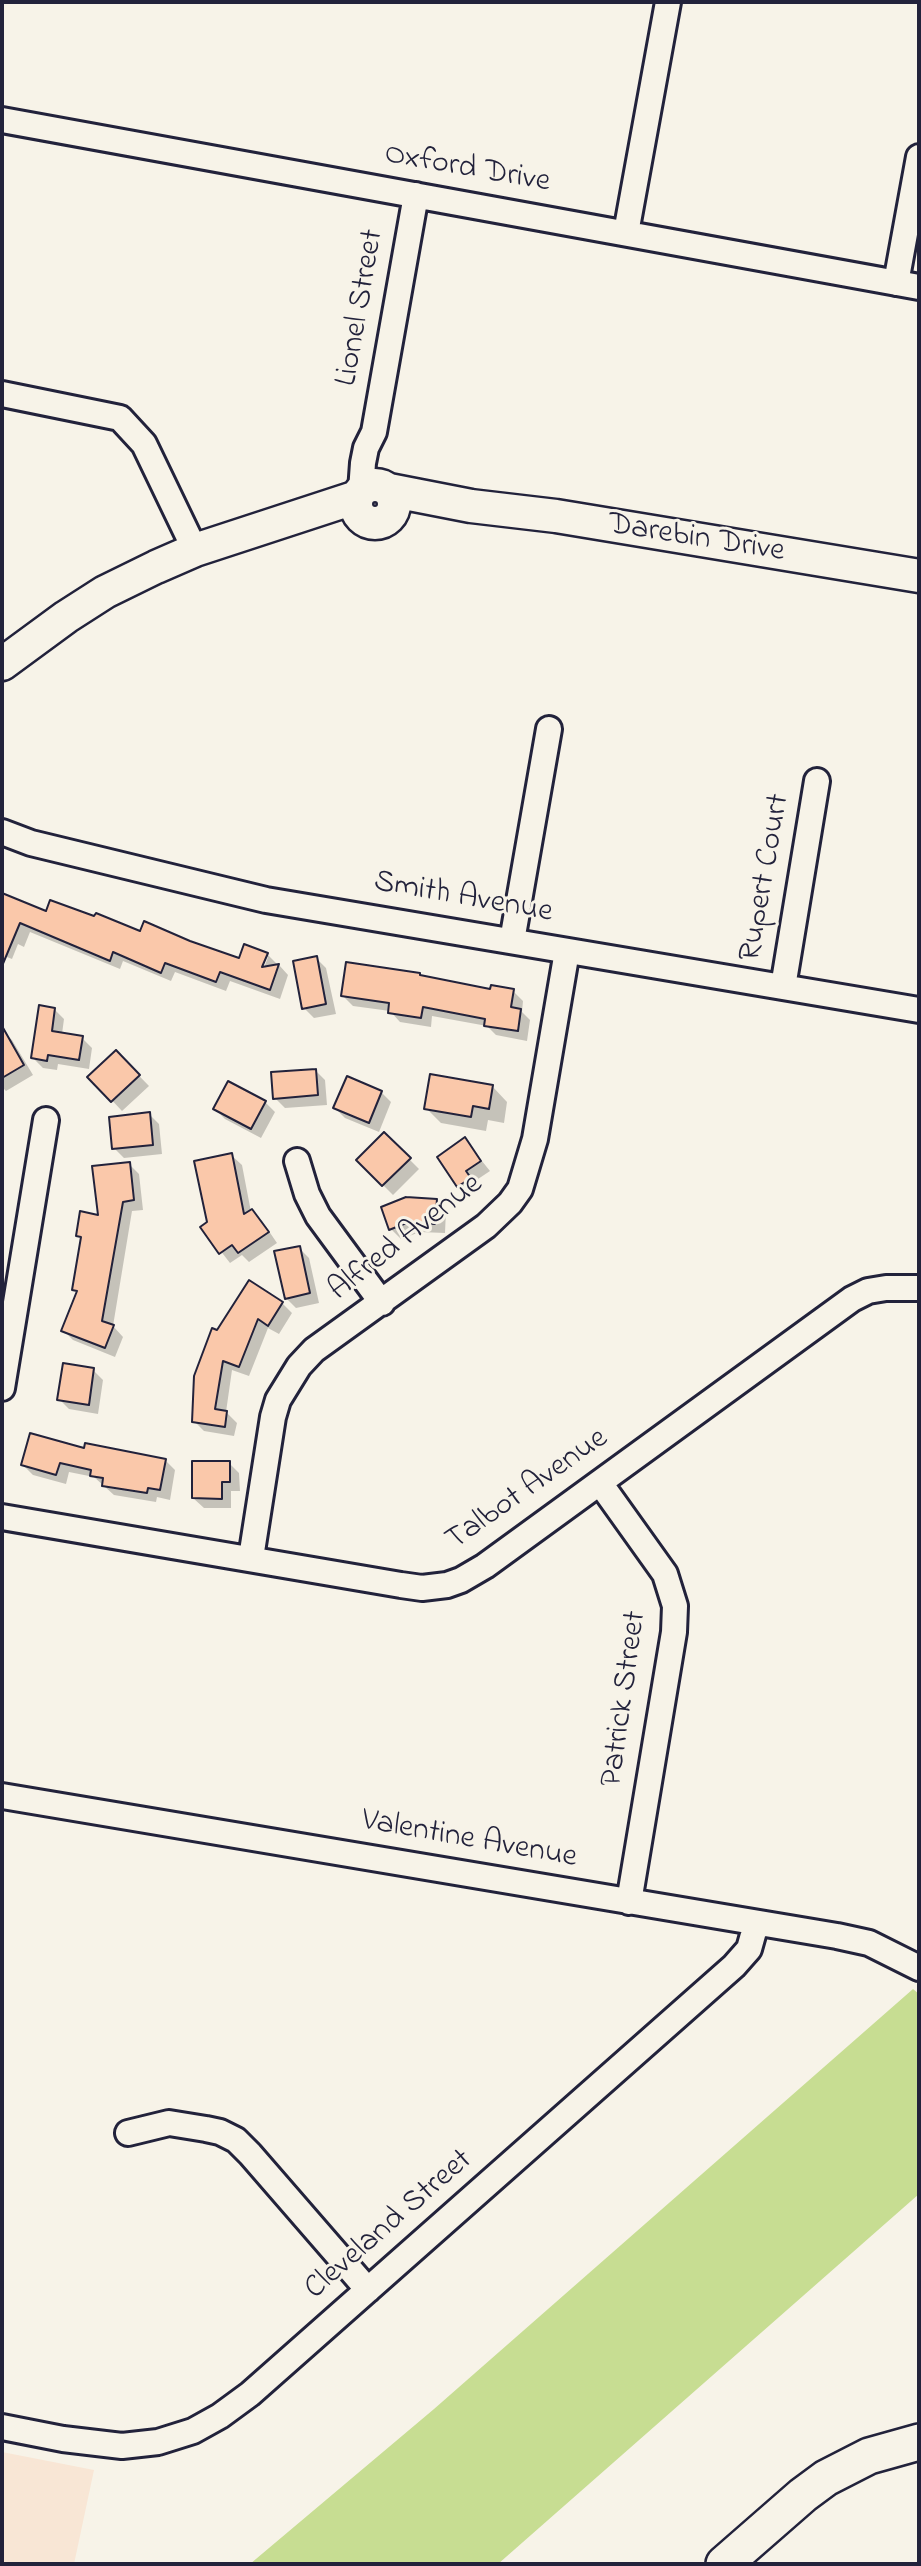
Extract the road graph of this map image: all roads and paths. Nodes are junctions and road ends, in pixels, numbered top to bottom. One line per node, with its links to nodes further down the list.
1 (667, 2): 5 (street)
2 (2, 120): 4 (street, Oxford Drive)
3 (919, 158): 6 (street)
4 (416, 195): 5 (street, Oxford Drive); 8 (street, Lionel Street)
5 (626, 233): 6 (street, Oxford Drive)
6 (908, 285)
7 (2, 394): 9 (street)
8 (374, 500): 9 (street, Darebin Drive); 10 (street, Darebin Drive)
9 (195, 550): 11 (street, Darebin Drive)
10 (919, 576)
11 (2, 664)
12 (549, 729): 15 (street)
13 (817, 781): 17 (street, Rupert Court)
14 (2, 832): 15 (street, Smith Avenue)
15 (512, 941): 16 (street, Smith Avenue)
16 (567, 951): 17 (street, Smith Avenue); 22 (street, Alfred Avenue)
17 (783, 987): 18 (street, Smith Avenue)
18 (919, 1010)
19 (46, 1120): 23 (street)
20 (297, 1161): 22 (street)
21 (919, 1288): 24 (street, Talbot Avenue)
22 (382, 1303): 26 (street, Alfred Avenue)
23 (2, 1388)
24 (600, 1483): 26 (street, Talbot Avenue); 28 (street, Patrick Street)
25 (2, 1517): 26 (street, Talbot Avenue)
26 (251, 1558)
27 (2, 1796): 28 (street, Valentine Avenue)
28 (629, 1902): 29 (street, Valentine Avenue)
29 (756, 1924): 30 (street, Valentine Avenue); 32 (street, Cleveland Street)
30 (919, 1968)
31 (128, 2133): 32 (street)
32 (368, 2290): 33 (street, Cleveland Street)
33 (2, 2427)
34 (919, 2442): 35 (main road)
35 (723, 2564)

